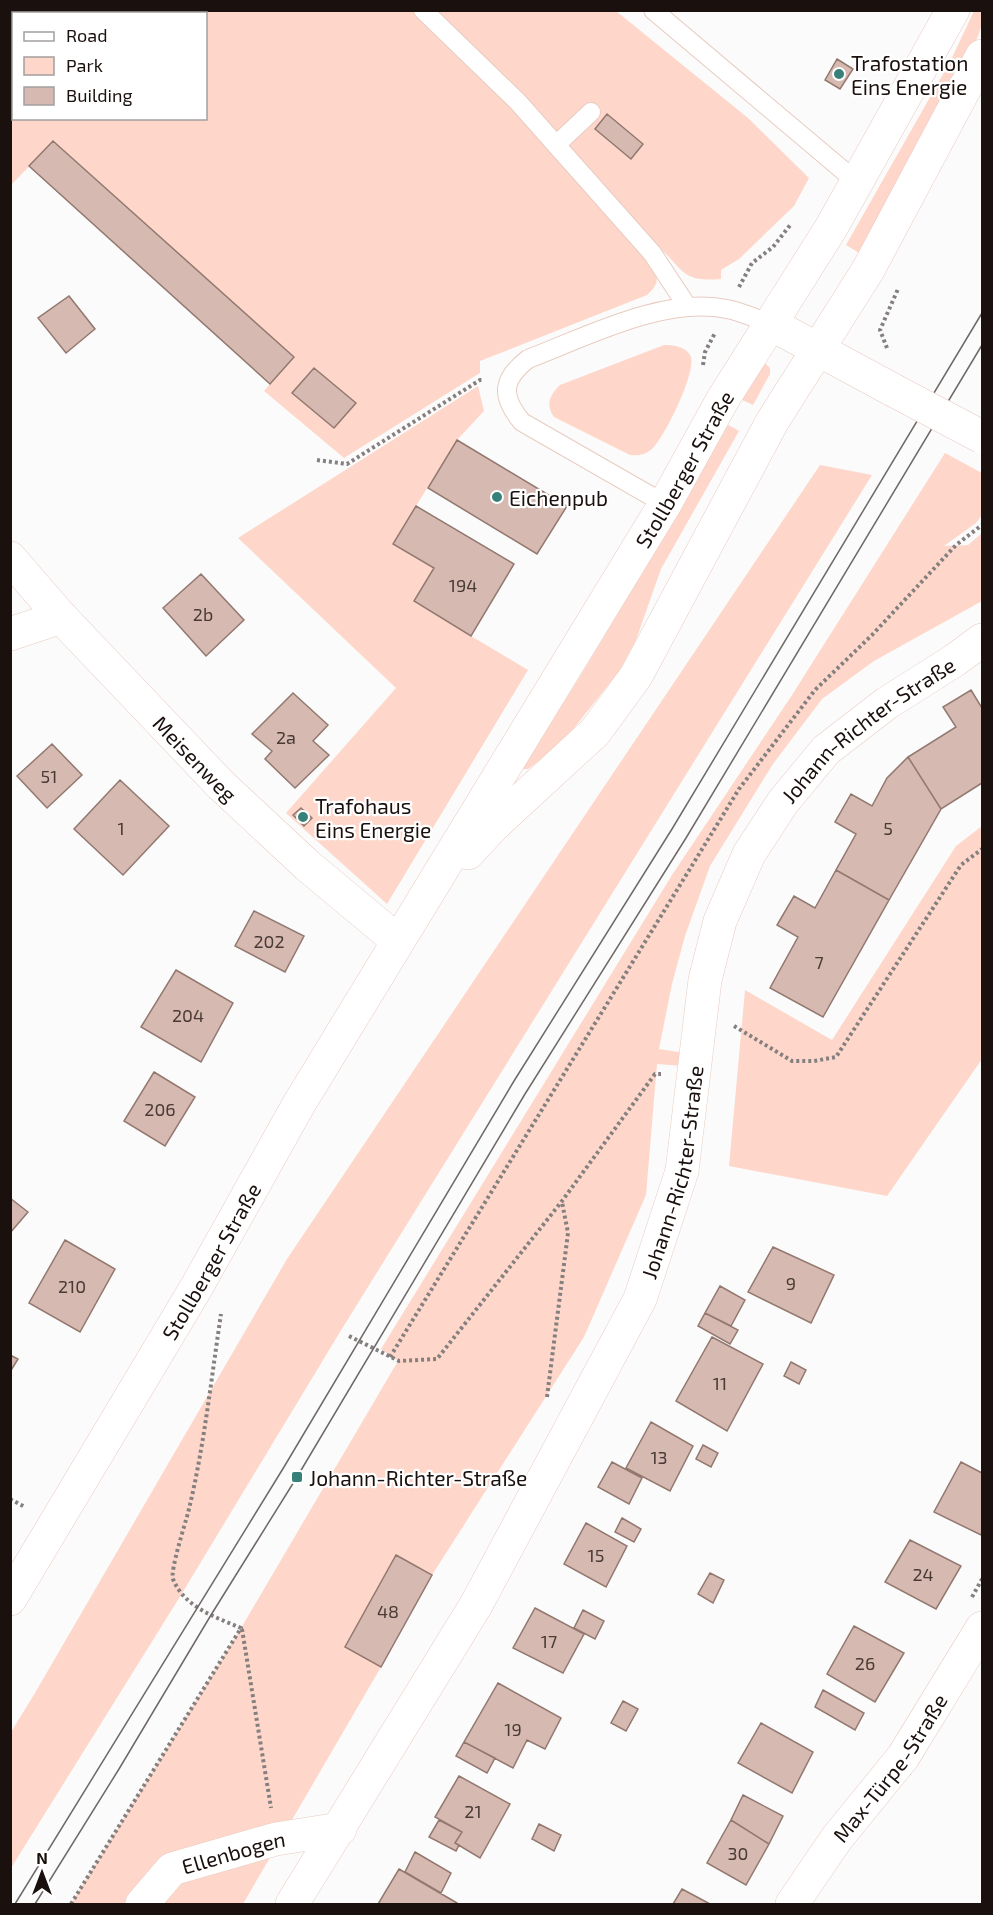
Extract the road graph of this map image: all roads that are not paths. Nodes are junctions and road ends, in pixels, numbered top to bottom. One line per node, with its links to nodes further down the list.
1 (423, 10): 6 (lane)
2 (653, 10): 7 (lane)
3 (953, 10): 7 (street, Stollberger Straße)
4 (982, 56): 10 (street, Stollberger Straße)
5 (591, 112): 6 (lane)
6 (556, 145): 8 (lane)
7 (858, 183): 9 (street, Stollberger Straße)
8 (687, 306): 9 (lane); 12 (lane)
9 (771, 324): 10 (street); 12 (street, Stollberger Straße)
10 (818, 347): 11 (street, bridge); 17 (street, Stollberger Straße)
11 (982, 437)
12 (665, 504): 17 (street, Stollberger Straße)
13 (10, 558): 14 (street, Meisenweg)
14 (61, 617): 15 (street); 17 (street, Meisenweg)
15 (10, 634)
16 (982, 640): 20 (street, Johann-Richter-Straße)
17 (403, 932): 18 (street, Stollberger Straße)
18 (10, 1599)
19 (982, 1628): 23 (street, Max-Türpe-Straße)
20 (340, 1829): 21 (street, Ellenbogen); 22 (street, Johann-Richter-Straße)
21 (142, 1905)
22 (292, 1905)
23 (792, 1905)

